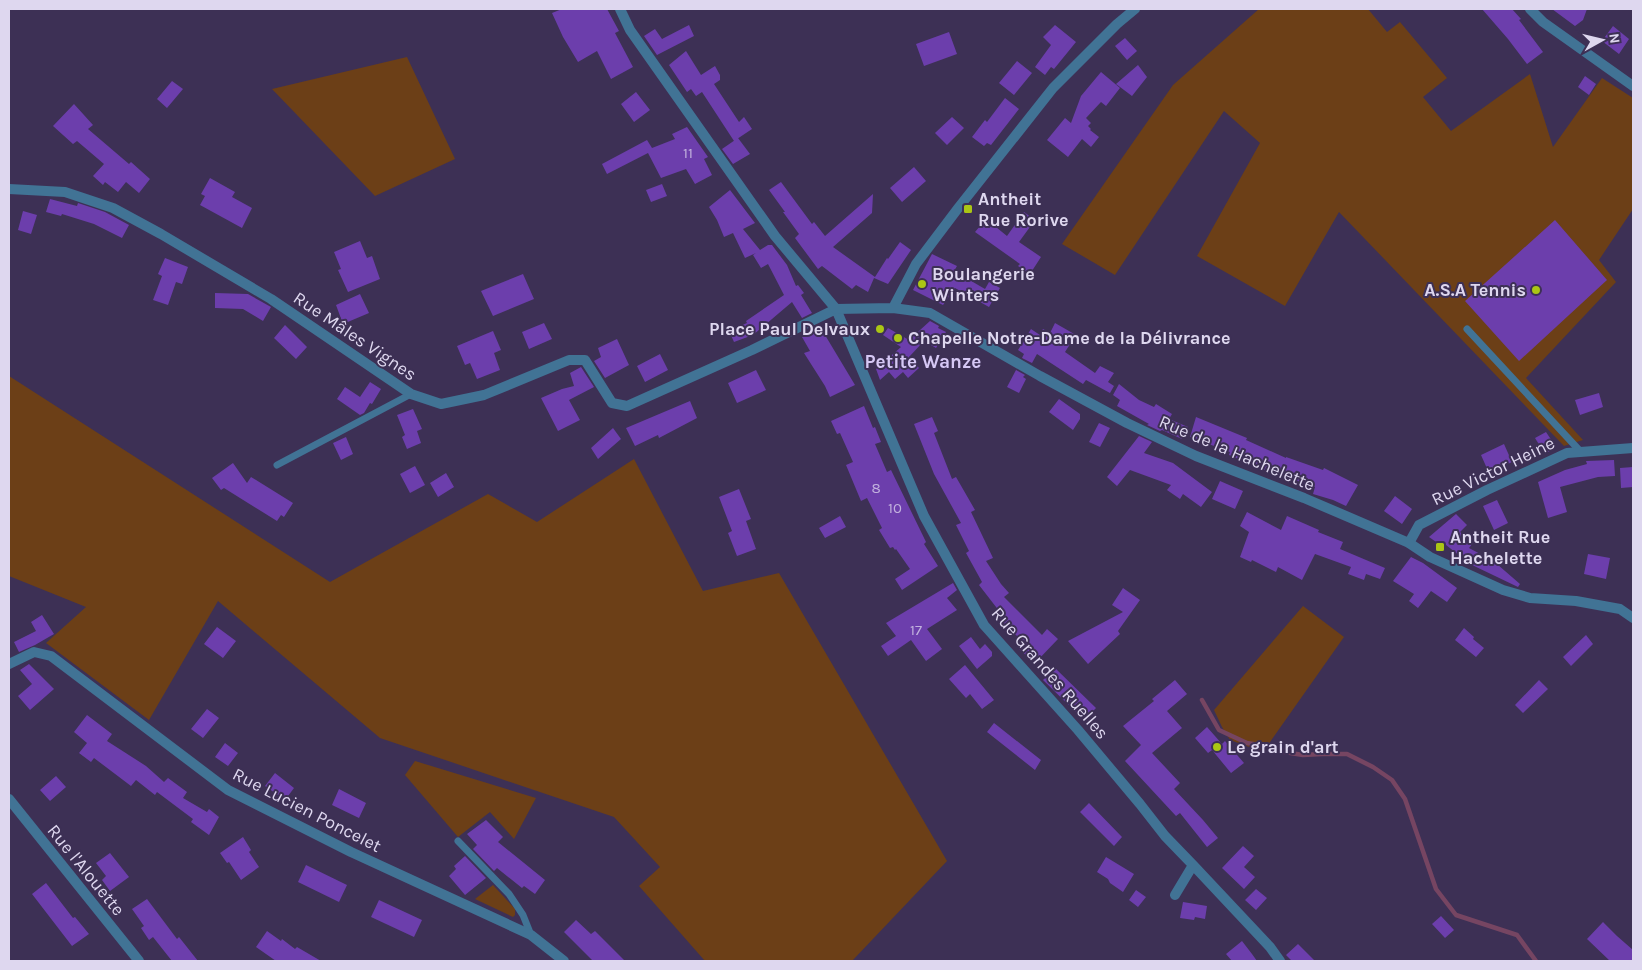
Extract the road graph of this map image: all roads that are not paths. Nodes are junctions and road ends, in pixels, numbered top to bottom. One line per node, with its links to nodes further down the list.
1 (620, 9): 7 (street, Rue Grandes Ruelles)
2 (1135, 9): 6 (street)
3 (1530, 9): 4 (street)
4 (1633, 86)
5 (9, 189): 9 (street, Rue Mâles Vignes)
6 (893, 308): 7 (street, Rue de la Hachelette); 13 (street, Rue de la Hachelette)
7 (836, 309): 9 (street, Rue Mâles Vignes); 18 (street, Rue Grandes Ruelles)
8 (1466, 329): 11 (lane)
9 (411, 394): 12 (lane)
10 (1633, 448): 11 (street, Rue Victor Heine)
11 (1580, 451): 13 (street, Rue Victor Heine)
12 (277, 465)
13 (1409, 543): 14 (street, Rue de la Hachelette)
14 (1633, 618)
15 (9, 664): 20 (street, Rue Lucien Poncelet)
16 (9, 800): 21 (street, Rue l'Alouette)
17 (458, 841): 20 (lane, Rue Lucien Poncelet)
18 (1193, 865): 19 (street); 23 (street, Rue Grandes Ruelles)
19 (1175, 895)
20 (531, 935): 22 (street, Rue Lucien Poncelet)
21 (139, 961)
22 (564, 961)
23 (1280, 961)

